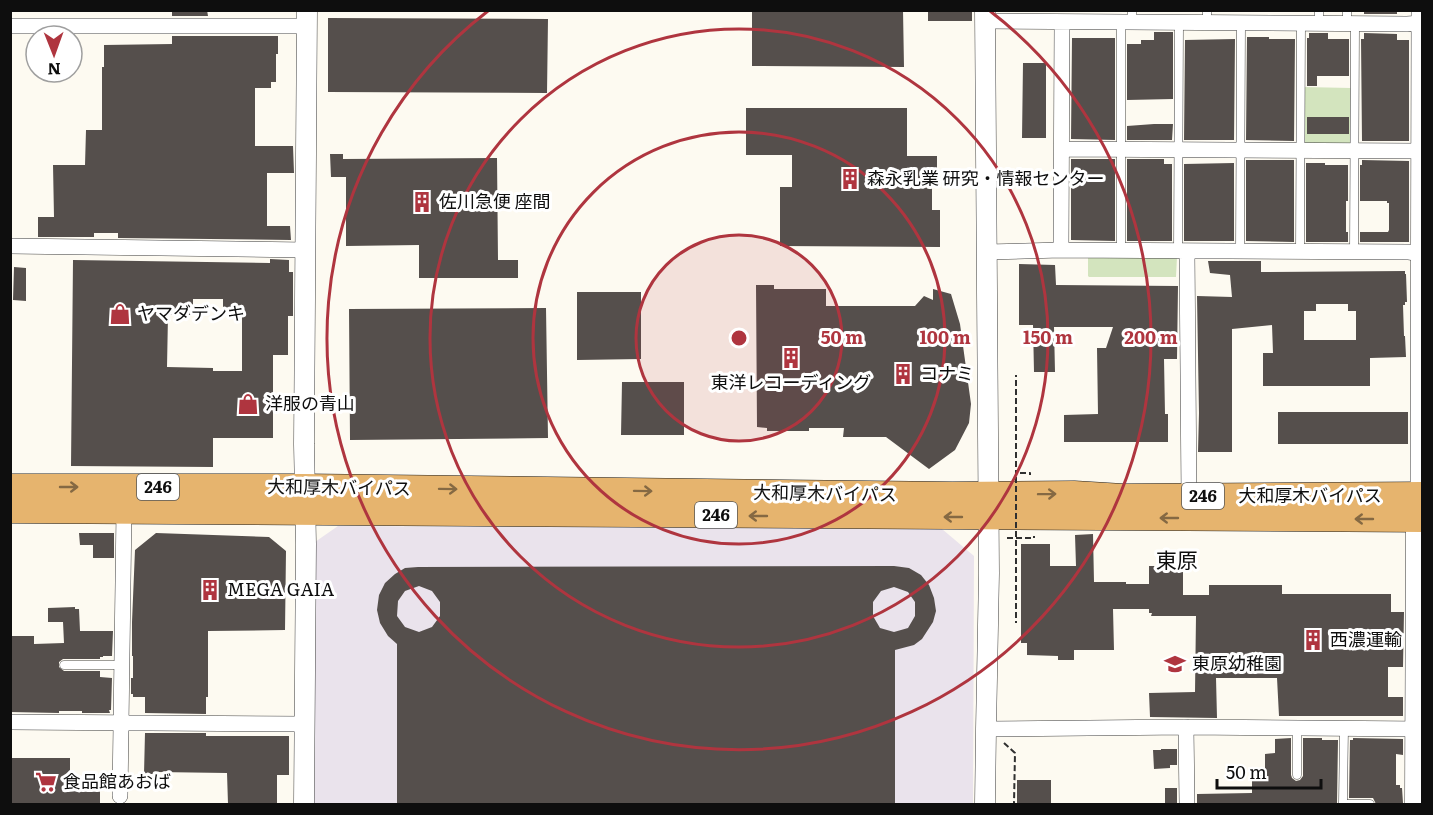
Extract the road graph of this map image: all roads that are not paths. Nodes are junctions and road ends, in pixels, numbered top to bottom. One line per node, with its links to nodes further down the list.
1 (985, 16): 9 (street); 27 (street)
2 (1207, 17): 8 (street); 10 (street)
3 (1319, 17): 6 (street); 11 (street)
4 (307, 18): 12 (street); 22 (street)
5 (1129, 18): 8 (street); 9 (street); 14 (lane)
6 (1350, 19): 7 (street); 18 (lane)
7 (1420, 19): 19 (street)
8 (1173, 21): 15 (lane)
9 (1062, 22): 13 (street)
10 (1241, 23): 11 (street); 16 (lane)
11 (1301, 23): 17 (lane)
12 (10, 26)
13 (1062, 149): 14 (street); 23 (street)
14 (1121, 149): 15 (street); 24 (lane)
15 (1178, 150): 16 (street); 25 (lane)
16 (1240, 150): 17 (street); 26 (lane)
17 (1301, 150): 18 (street); 28 (lane)
18 (1355, 150): 19 (street); 29 (lane)
19 (1418, 151): 20 (street)
20 (1420, 167): 30 (street)
21 (10, 246): 22 (street)
22 (305, 249): 33 (street)
23 (1061, 250): 24 (street); 27 (street)
24 (1121, 251): 25 (street)
25 (1183, 251): 26 (street); 32 (street)
26 (1240, 251): 28 (street)
27 (987, 252): 34 (street)
28 (1300, 252): 29 (street)
29 (1354, 252): 30 (street)
30 (1420, 254): 35 (street)
31 (10, 487): 33 (highway, 大和厚木バイパス / 246, one-way to 33)
32 (1189, 496): 34 (highway, 大和厚木バイパス / 246, one-way to 32); 35 (highway, 大和厚木バイパス / 246)
33 (305, 500): 34 (highway, 大和厚木バイパス / 246); 37 (highway, 大和厚木バイパス / 246); 43 (street)
34 (989, 506): 35 (highway, 大和厚木バイパス / 246, one-way to 34); 47 (street)
35 (1420, 507): 38 (street)
36 (10, 510): 37 (highway, 大和厚木バイパス / 246)
37 (124, 511): 40 (street)
38 (1419, 593): 48 (street)
39 (64, 665): 40 (lane)
40 (122, 665): 42 (street)
41 (10, 722): 42 (street)
42 (122, 723): 43 (street); 50 (street)
43 (305, 724): 51 (street)
44 (1186, 727): 45 (street); 47 (street); 53 (street)
45 (1297, 728): 46 (street); 49 (lane)
46 (1344, 728): 48 (street); 54 (lane)
47 (986, 729): 52 (street)
48 (1419, 729): 55 (street)
49 (1297, 775)
50 (120, 796)
51 (304, 804)
52 (985, 804)
53 (1187, 804)
54 (1370, 804)
55 (1415, 804)

